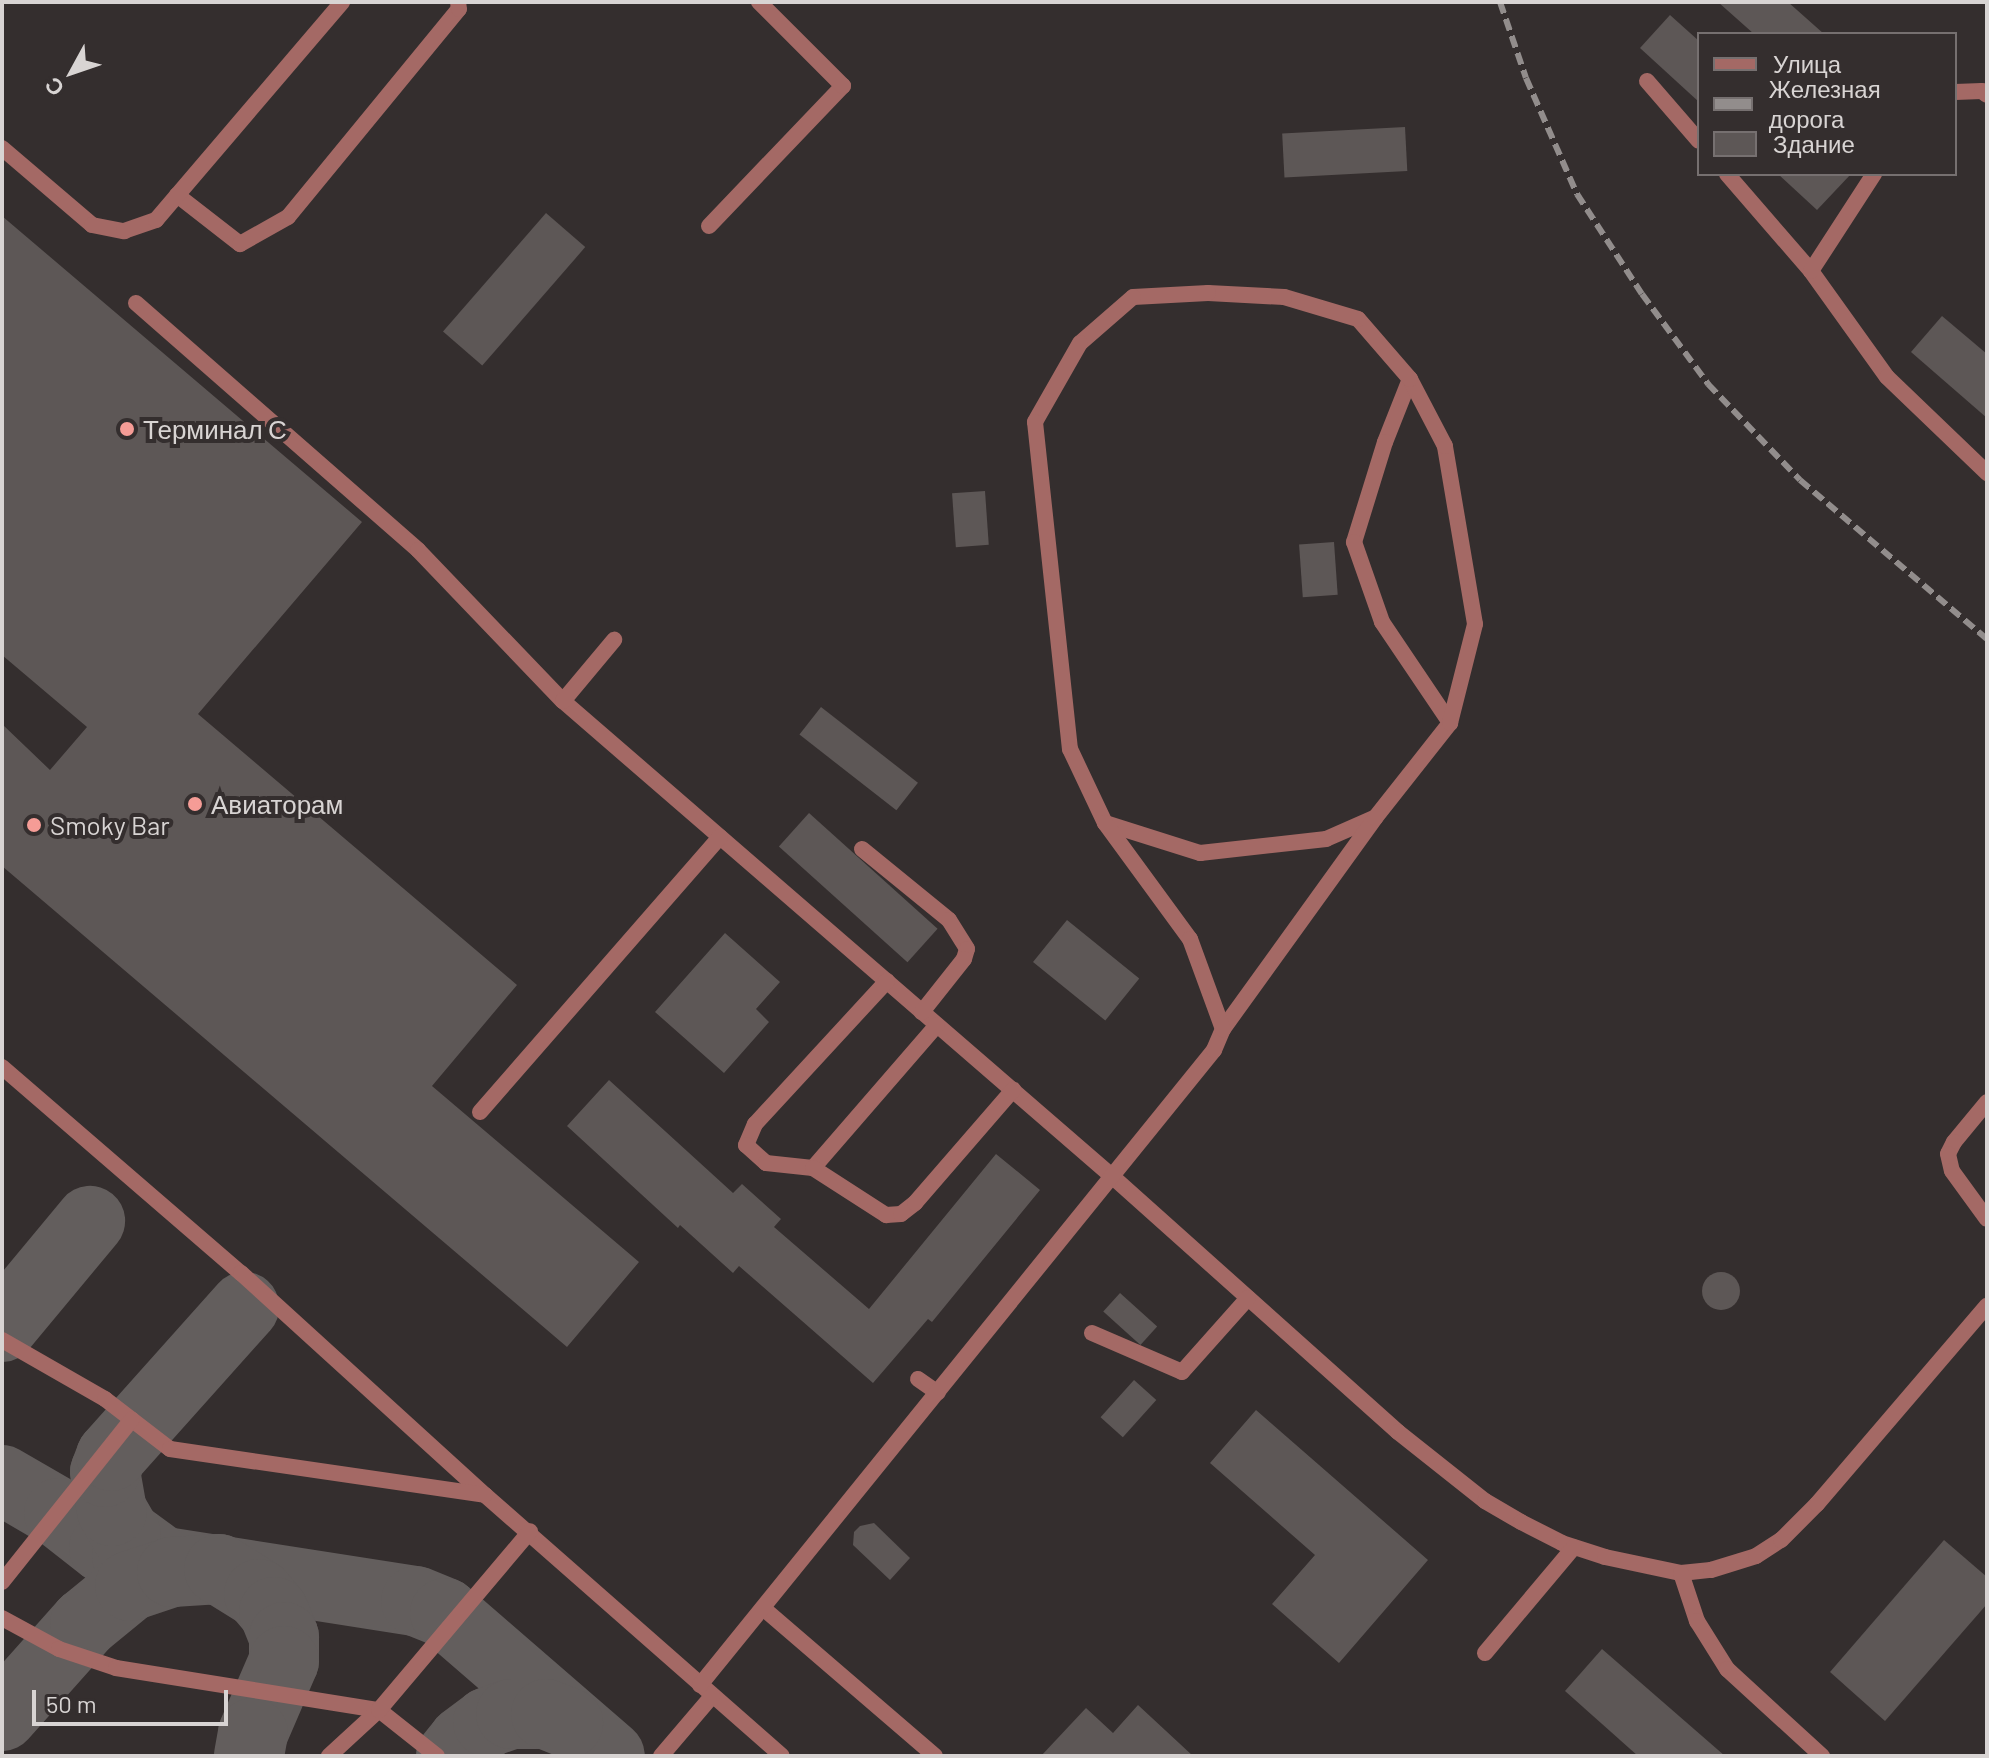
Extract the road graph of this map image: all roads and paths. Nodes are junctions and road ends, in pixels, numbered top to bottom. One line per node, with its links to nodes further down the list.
1 (342, 2): 11 (street)
2 (458, 2): 11 (street)
3 (759, 2): 12 (street)
4 (1647, 81): 7 (street)
5 (1957, 92): 6 (street)
6 (1987, 95)
7 (1697, 139)
8 (2, 148): 11 (street)
9 (1729, 176): 13 (street)
10 (1873, 176): 13 (street)
11 (177, 195)
12 (709, 226)
13 (1811, 271): 16 (street)
14 (136, 303): 18 (street)
15 (1410, 379): 19 (street); 19 (street); 21 (street)
16 (1987, 473)
17 (614, 640): 18 (street)
18 (563, 701): 22 (street)
19 (1450, 723): 20 (street)
20 (1375, 818): 21 (street); 27 (street)
21 (1105, 823): 27 (street)
22 (720, 837): 24 (street); 31 (street)
23 (862, 849): 25 (street)
24 (887, 981): 25 (street); 32 (street)
25 (922, 1012): 26 (street)
26 (937, 1025): 29 (street); 32 (street)
27 (1223, 1029): 33 (street)
28 (2, 1067): 42 (street)
29 (1013, 1090): 32 (street); 33 (street)
30 (1987, 1102): 34 (street)
31 (480, 1112)
32 (813, 1168)
33 (1114, 1178): 35 (street); 40 (street)
34 (1987, 1219)
35 (1248, 1298): 37 (street); 44 (street)
36 (1987, 1306): 45 (street)
37 (1092, 1333)
38 (2, 1340): 41 (street)
39 (918, 1379): 40 (street)
40 (938, 1393): 47 (street)
41 (132, 1419): 42 (street); 46 (street)
42 (485, 1495): 43 (street)
43 (530, 1531): 50 (street); 51 (street)
44 (1574, 1547): 45 (street); 49 (street)
45 (1681, 1573): 57 (street)
46 (2, 1582)
47 (763, 1608): 50 (street); 56 (street)
48 (2, 1618): 51 (street)
49 (1485, 1653)
50 (706, 1690): 54 (street); 55 (street)
51 (379, 1710): 52 (street); 53 (street)
52 (329, 1756)
53 (437, 1756)
54 (661, 1756)
55 (782, 1756)
56 (935, 1756)
57 (1822, 1756)

